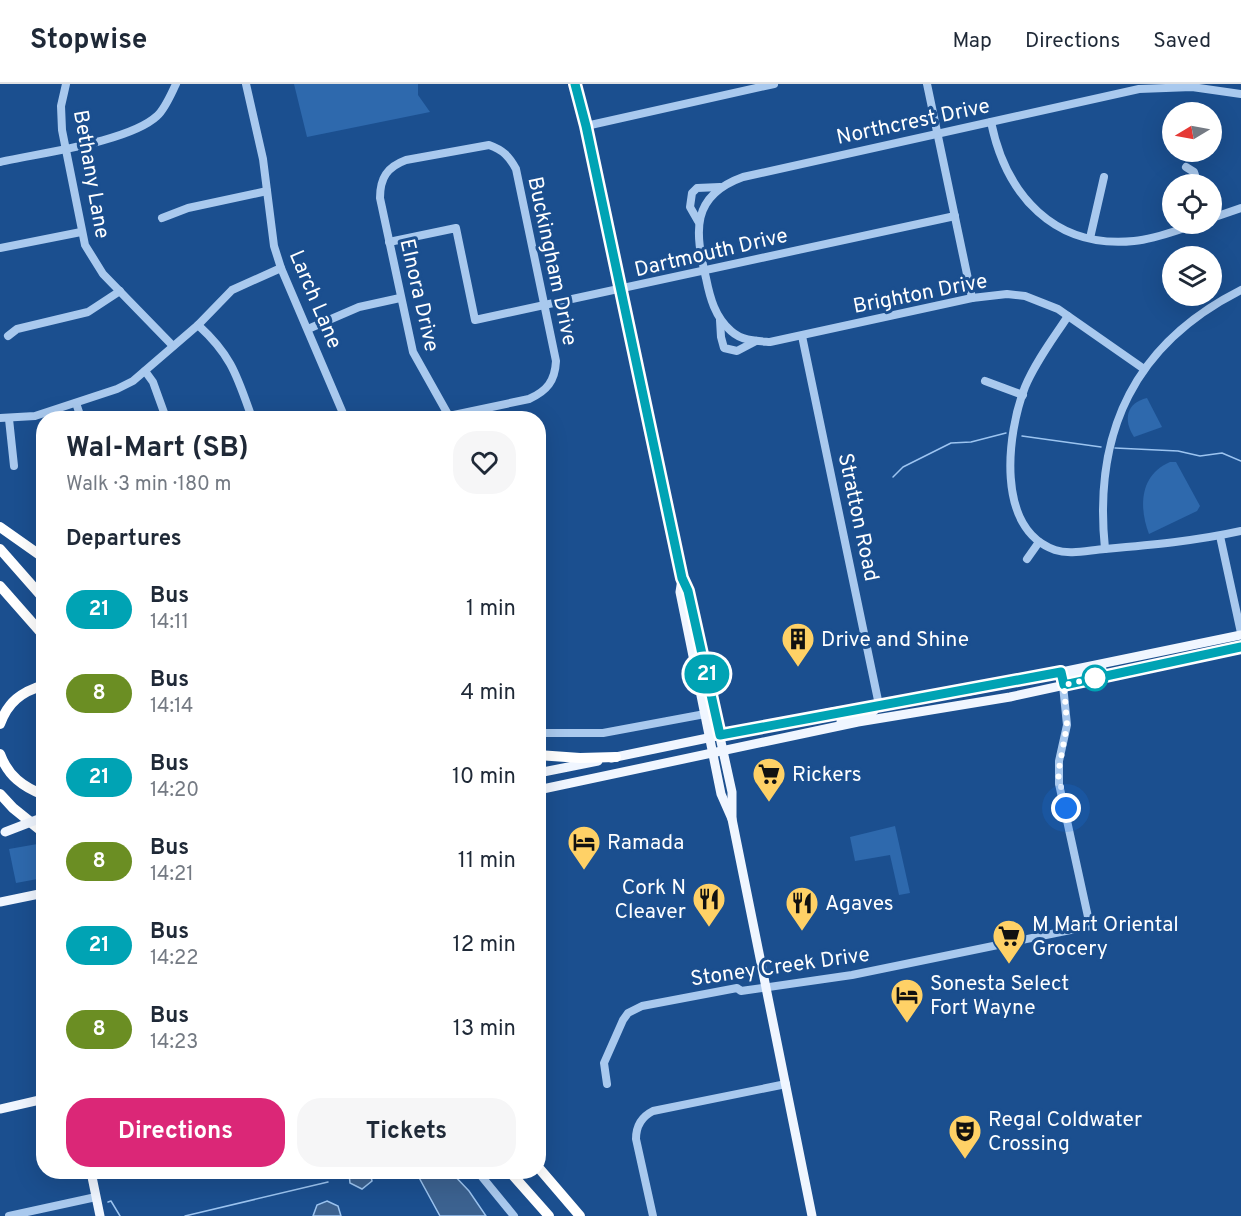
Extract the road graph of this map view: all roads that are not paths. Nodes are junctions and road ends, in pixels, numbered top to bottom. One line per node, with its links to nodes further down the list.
1 (66, 84): 11 (street, Bethany Lane)
2 (176, 84): 11 (street)
3 (246, 84): 18 (street, Larch Lane)
4 (774, 84): 9 (street)
5 (927, 84): 10 (street)
6 (577, 86): 9 (main road)
7 (1241, 94): 8 (street, Northcrest Drive)
8 (991, 122): 10 (street, Northcrest Drive); 26 (street)
9 (586, 126): 31 (main road)
10 (938, 134): 17 (street, Northcrest Drive); 21 (street)
11 (66, 148): 12 (street); 24 (street, Bethany Lane)
12 (0, 162)
13 (1186, 167): 15 (street)
14 (386, 173): 27 (street, Elnora Drive); 36 (street, Buckingham Drive)
15 (1195, 174)
16 (1104, 177): 26 (street)
17 (720, 187): 23 (street); 23 (street, Northcrest Drive)
18 (267, 191): 22 (street); 29 (street, Larch Lane)
19 (1241, 208): 20 (street)
20 (1222, 215)
21 (955, 216): 30 (street, Dartmouth Drive); 35 (street)
22 (162, 218)
23 (698, 221): 30 (street)
24 (81, 232): 28 (street); 33 (street, Bethany Lane)
25 (1162, 234): 26 (street)
26 (1090, 238)
27 (389, 242): 34 (street, Elnora Drive); 36 (street, Dartmouth Drive)
28 (0, 248)
29 (281, 268): 39 (street); 40 (street, Larch Lane)
30 (704, 271): 31 (street, Dartmouth Drive); 38 (street, Brighton Drive)
31 (621, 290): 36 (street, Dartmouth Drive); 69 (main road)
32 (1241, 290): 45 (street)
33 (120, 291): 41 (street); 44 (street, Bethany Lane)
34 (400, 298): 40 (street); 55 (street, Elnora Drive)
35 (972, 298): 37 (street, Brighton Drive); 42 (street, Brighton Drive)
36 (545, 305): 56 (street, Buckingham Drive)
37 (1068, 316): 45 (street, Brighton Drive); 48 (street)
38 (720, 320): 43 (street, Brighton Drive); 43 (street, Brighton Drive)
39 (198, 325): 44 (street); 53 (street)
40 (308, 329): 54 (street, Larch Lane)
41 (8, 336)
42 (802, 336): 43 (street, Brighton Drive); 84 (street, Stratton Road)
43 (756, 341)
44 (173, 346): 46 (street)
45 (1144, 369): 66 (street)
46 (146, 371): 49 (street); 52 (street)
47 (985, 381): 48 (street)
48 (1023, 395): 64 (street)
49 (76, 403): 50 (street); 51 (street)
50 (51, 411)
51 (79, 411)
52 (163, 411)
53 (250, 411)
54 (342, 411)
55 (445, 411)
56 (476, 411)
57 (36, 416): 59 (street)
58 (0, 418): 59 (street)
59 (9, 419): 60 (street)
60 (14, 466)
61 (0, 527): 67 (highway)
62 (1241, 531): 63 (street)
63 (1220, 536): 66 (street); 73 (street)
64 (1039, 542): 66 (street); 68 (street)
65 (0, 549): 71 (highway)
66 (1105, 549)
67 (36, 552)
68 (1027, 559)
69 (682, 578): 85 (main road); 90 (main road)
70 (0, 586): 72 (highway)
71 (36, 590)
72 (36, 627)
73 (1241, 634): 75 (main road); 76 (main road)
74 (1241, 647): 76 (main road)
75 (1147, 654): 77 (main road); 79 (main road)
76 (1196, 657): 79 (main road)
77 (1123, 659): 78 (main road); 80 (main road)
78 (1061, 672): 82 (main road); 83 (main road)
79 (1113, 674): 80 (main road)
80 (1064, 685): 83 (main road); 107 (street, Stoney Creek Drive)
81 (36, 689): 87 (highway)
82 (931, 697): 84 (main road); 86 (main road)
83 (1010, 697): 86 (main road)
84 (879, 705): 88 (main road); 90 (main road)
85 (705, 714): 89 (street); 91 (main road)
86 (882, 718): 88 (main road)
87 (0, 724)
88 (830, 728): 92 (main road)
89 (546, 733)
90 (720, 735): 91 (main road); 92 (main road)
91 (710, 737): 94 (main road); 96 (main road)
92 (723, 752): 94 (main road); 101 (main road)
93 (0, 754): 99 (highway)
94 (712, 754): 98 (main road); 101 (main road)
95 (546, 756): 96 (highway)
96 (616, 757): 97 (main road)
97 (546, 771)
98 (546, 788)
99 (36, 791)
100 (0, 794): 103 (highway)
101 (732, 819): 107 (main road)
102 (36, 820): 104 (main road, bridge)
103 (36, 826)
104 (3, 834)
105 (36, 895): 106 (main road)
106 (0, 902)
107 (766, 986): 108 (street, Stoney Creek Drive); 109 (main road)
108 (607, 1084)
109 (786, 1084): 124 (street); 125 (main road)
110 (36, 1101): 111 (main road)
111 (27, 1104): 112 (main road); 113 (main road)
112 (36, 1105)
113 (0, 1110)
114 (546, 1176): 123 (highway)
115 (92, 1179): 118 (main road)
116 (484, 1179): 121 (street)
117 (516, 1179): 122 (highway)
118 (96, 1197): 119 (street); 120 (main road)
119 (9, 1216)
120 (100, 1216)
121 (514, 1216)
122 (549, 1216)
123 (580, 1216)
124 (653, 1216)
125 (812, 1216)

